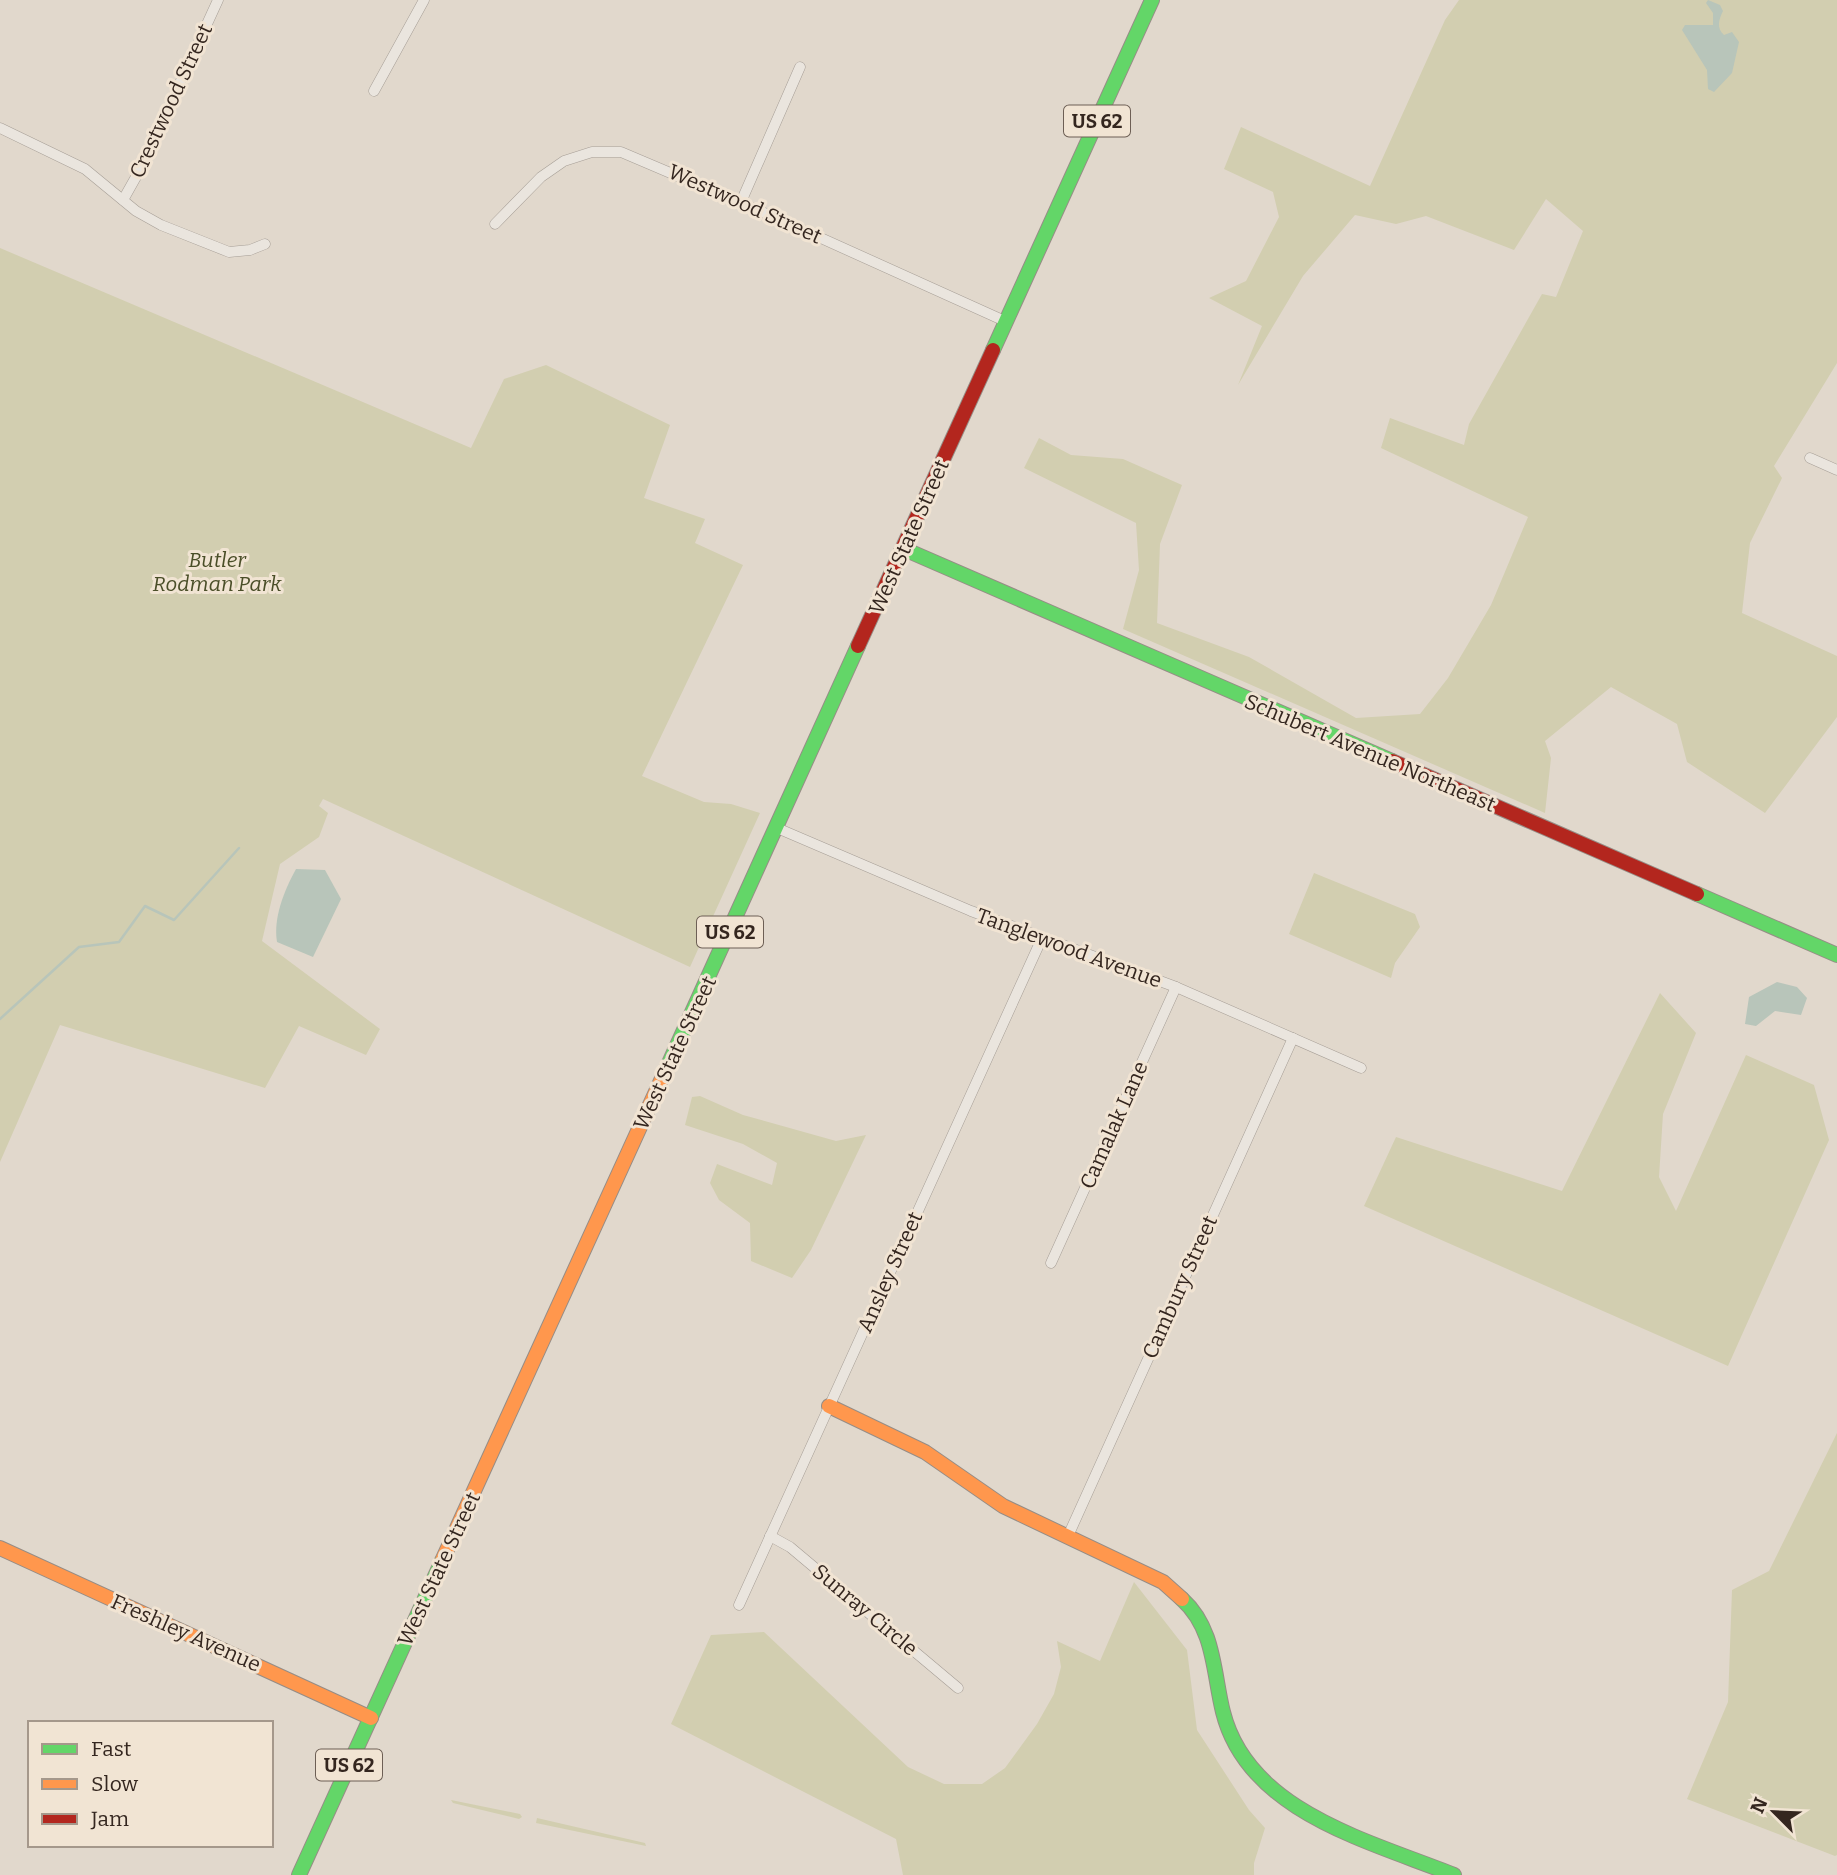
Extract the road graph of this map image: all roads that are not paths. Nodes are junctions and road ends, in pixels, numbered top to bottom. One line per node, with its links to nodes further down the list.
1 (218, 0): 7 (street, Crestwood Street)
2 (424, 0): 5 (street)
3 (1152, 0): 11 (main road, West State Street / US 62)
4 (800, 67): 8 (street)
5 (374, 91)
6 (0, 128): 7 (street)
7 (123, 200): 10 (street)
8 (741, 202): 9 (street, Westwood Street); 11 (street, Westwood Street)
9 (495, 224)
10 (265, 244)
11 (1007, 322): 14 (main road, West State Street / US 62)
12 (1810, 458): 13 (street)
13 (1837, 470)
14 (904, 549): 15 (main road, West State Street / US 62); 17 (main road, Schubert Avenue Northeast)
15 (777, 828): 16 (street, Tanglewood Avenue); 28 (main road, West State Street / US 62)
16 (1042, 939): 18 (street, Tanglewood Avenue); 22 (street, Ansley Street)
17 (1837, 955)
18 (1176, 988): 19 (street, Tanglewood Avenue); 21 (street, Camalak Lane)
19 (1293, 1038): 20 (street, Tanglewood Avenue); 24 (street, Cambury Street)
20 (1361, 1068)
21 (1051, 1263)
22 (829, 1406): 23 (street, Ansley Street); 24 (main road)
23 (770, 1536): 26 (street, Ansley Street); 27 (street, Sunray Circle)
24 (1068, 1536): 30 (main road)
25 (0, 1548): 28 (main road, Freshley Avenue)
26 (739, 1605)
27 (958, 1688)
28 (371, 1717): 29 (main road, West State Street / US 62)
29 (299, 1875)
30 (1454, 1875)

